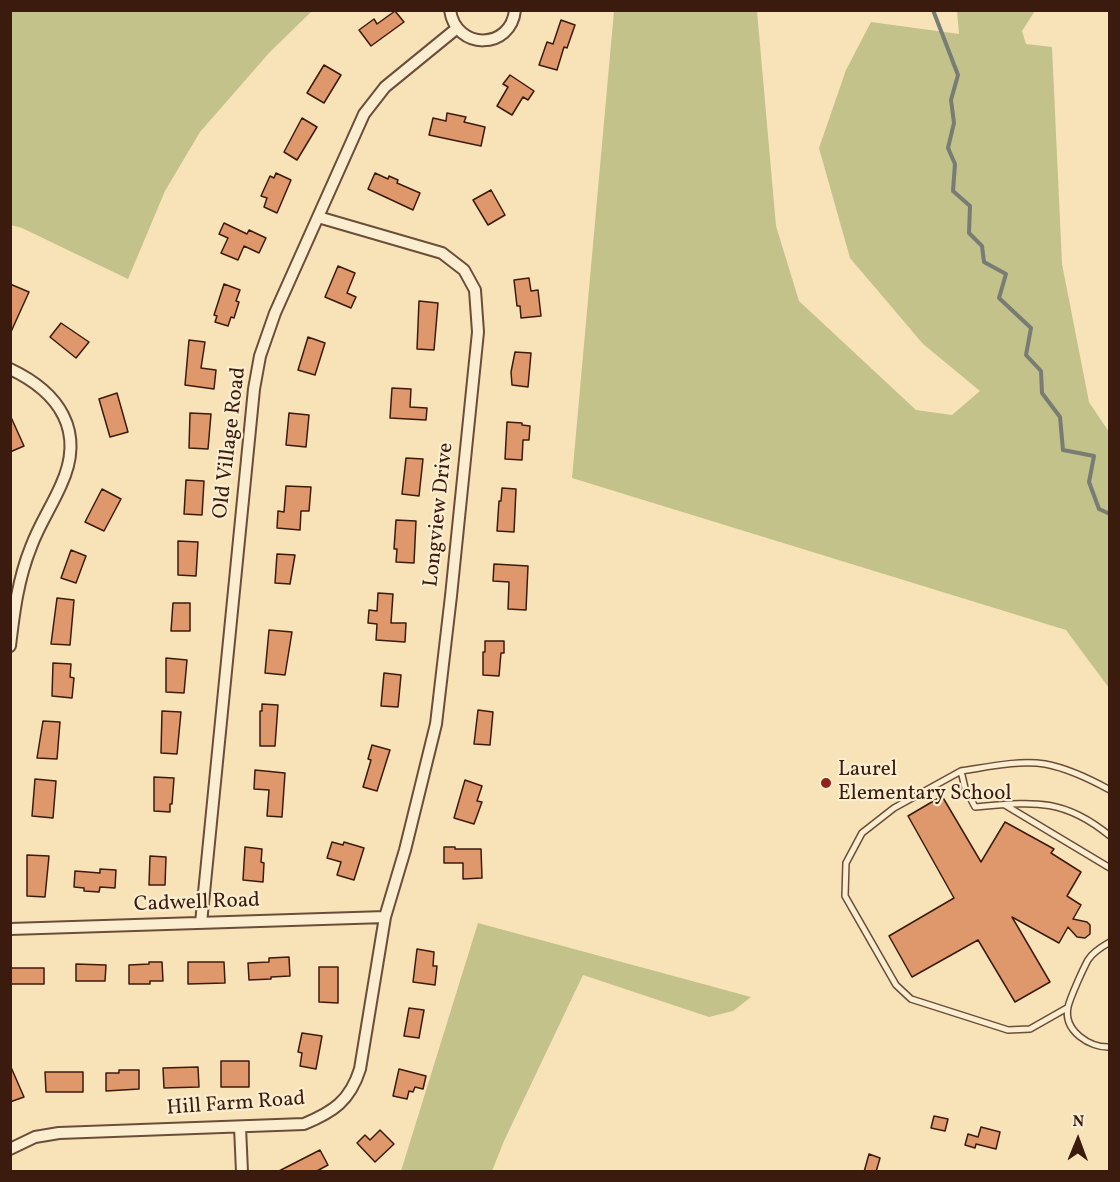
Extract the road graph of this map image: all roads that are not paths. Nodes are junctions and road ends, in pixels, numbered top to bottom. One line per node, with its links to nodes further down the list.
1 (450, 10): 3 (street)
2 (515, 10): 3 (street)
3 (456, 28): 4 (street, Old Village Road)
4 (318, 217): 12 (street, Longview Drive); 13 (street, Old Village Road)
5 (10, 369): 6 (street)
6 (10, 646)
7 (961, 771): 8 (lane); 9 (lane); 16 (lane)
8 (1110, 790)
9 (1004, 804): 10 (lane); 11 (lane)
10 (1110, 836)
11 (1110, 868)
12 (385, 917): 13 (street, Cadwell Road); 18 (street, Hill Farm Road)
13 (201, 923): 14 (street, Cadwell Road)
14 (10, 929)
15 (1110, 942): 16 (lane)
16 (1067, 1008): 17 (lane)
17 (1110, 1047)
18 (240, 1127): 19 (street, Hill Farm Road); 20 (street)
19 (10, 1149)
20 (243, 1172)

